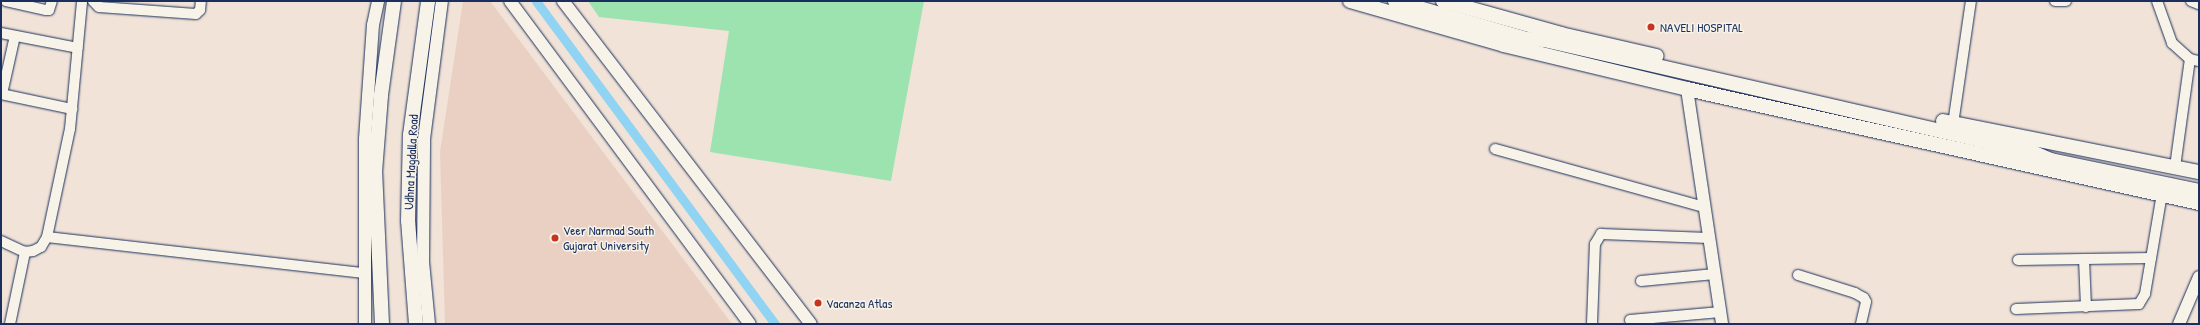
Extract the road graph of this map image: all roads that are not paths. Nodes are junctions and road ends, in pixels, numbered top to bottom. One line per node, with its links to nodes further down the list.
1 (6, 1): 2 (street)
2 (52, 1)
3 (82, 1): 28 (street)
4 (93, 1): 23 (street)
5 (201, 1): 24 (street)
6 (378, 1): 50 (street)
7 (394, 1): 61 (main road)
8 (428, 1): 62 (main road, Udhna Magdalla Road)
9 (442, 1): 63 (street)
10 (510, 1): 64 (street)
11 (562, 1): 65 (street)
12 (1350, 1): 21 (main road)
13 (1395, 1): 27 (main road)
14 (1424, 1): 27 (main road)
15 (1443, 1): 33 (main road)
16 (1971, 1): 33 (street)
17 (2056, 1): 18 (street)
18 (2066, 1)
19 (2157, 1): 29 (street)
20 (2191, 1): 22 (street)
21 (1374, 4): 30 (main road)
22 (2199, 4)
23 (140, 5): 24 (street)
24 (153, 6)
25 (1, 33): 26 (street)
26 (15, 36): 28 (street); 31 (street)
27 (1544, 40): 35 (main road)
28 (78, 48): 32 (street)
29 (2194, 60): 36 (street)
30 (1687, 89): 40 (main road); 42 (street)
31 (1, 94): 32 (street)
32 (72, 109): 43 (street)
33 (1953, 124): 36 (main road)
34 (1495, 148): 42 (street)
35 (2032, 152): 38 (main road); 39 (main road)
36 (2174, 167): 37 (main road)
37 (2199, 172)
38 (2199, 180)
39 (2199, 191)
40 (2162, 194): 41 (main road); 47 (street)
41 (2199, 203)
42 (1704, 207): 44 (street)
43 (47, 237): 46 (street); 50 (street)
44 (1709, 238): 51 (street); 66 (street)
45 (1, 241): 46 (street)
46 (25, 252): 59 (street)
47 (2151, 258): 48 (street); 55 (street)
48 (2084, 259): 49 (street); 55 (street)
49 (2018, 260)
50 (364, 272): 60 (street)
51 (1715, 274): 54 (street); 57 (street)
52 (1798, 274): 67 (street)
53 (2199, 277): 68 (street)
54 (1641, 281)
55 (2086, 307): 56 (street)
56 (2016, 309)
57 (1722, 318): 58 (street)
58 (1630, 320)
59 (10, 324)
60 (365, 324)
61 (382, 324)
62 (416, 324)
63 (429, 324)
64 (750, 324)
65 (811, 324)
66 (1592, 324)
67 (1862, 324)
68 (2179, 324)

